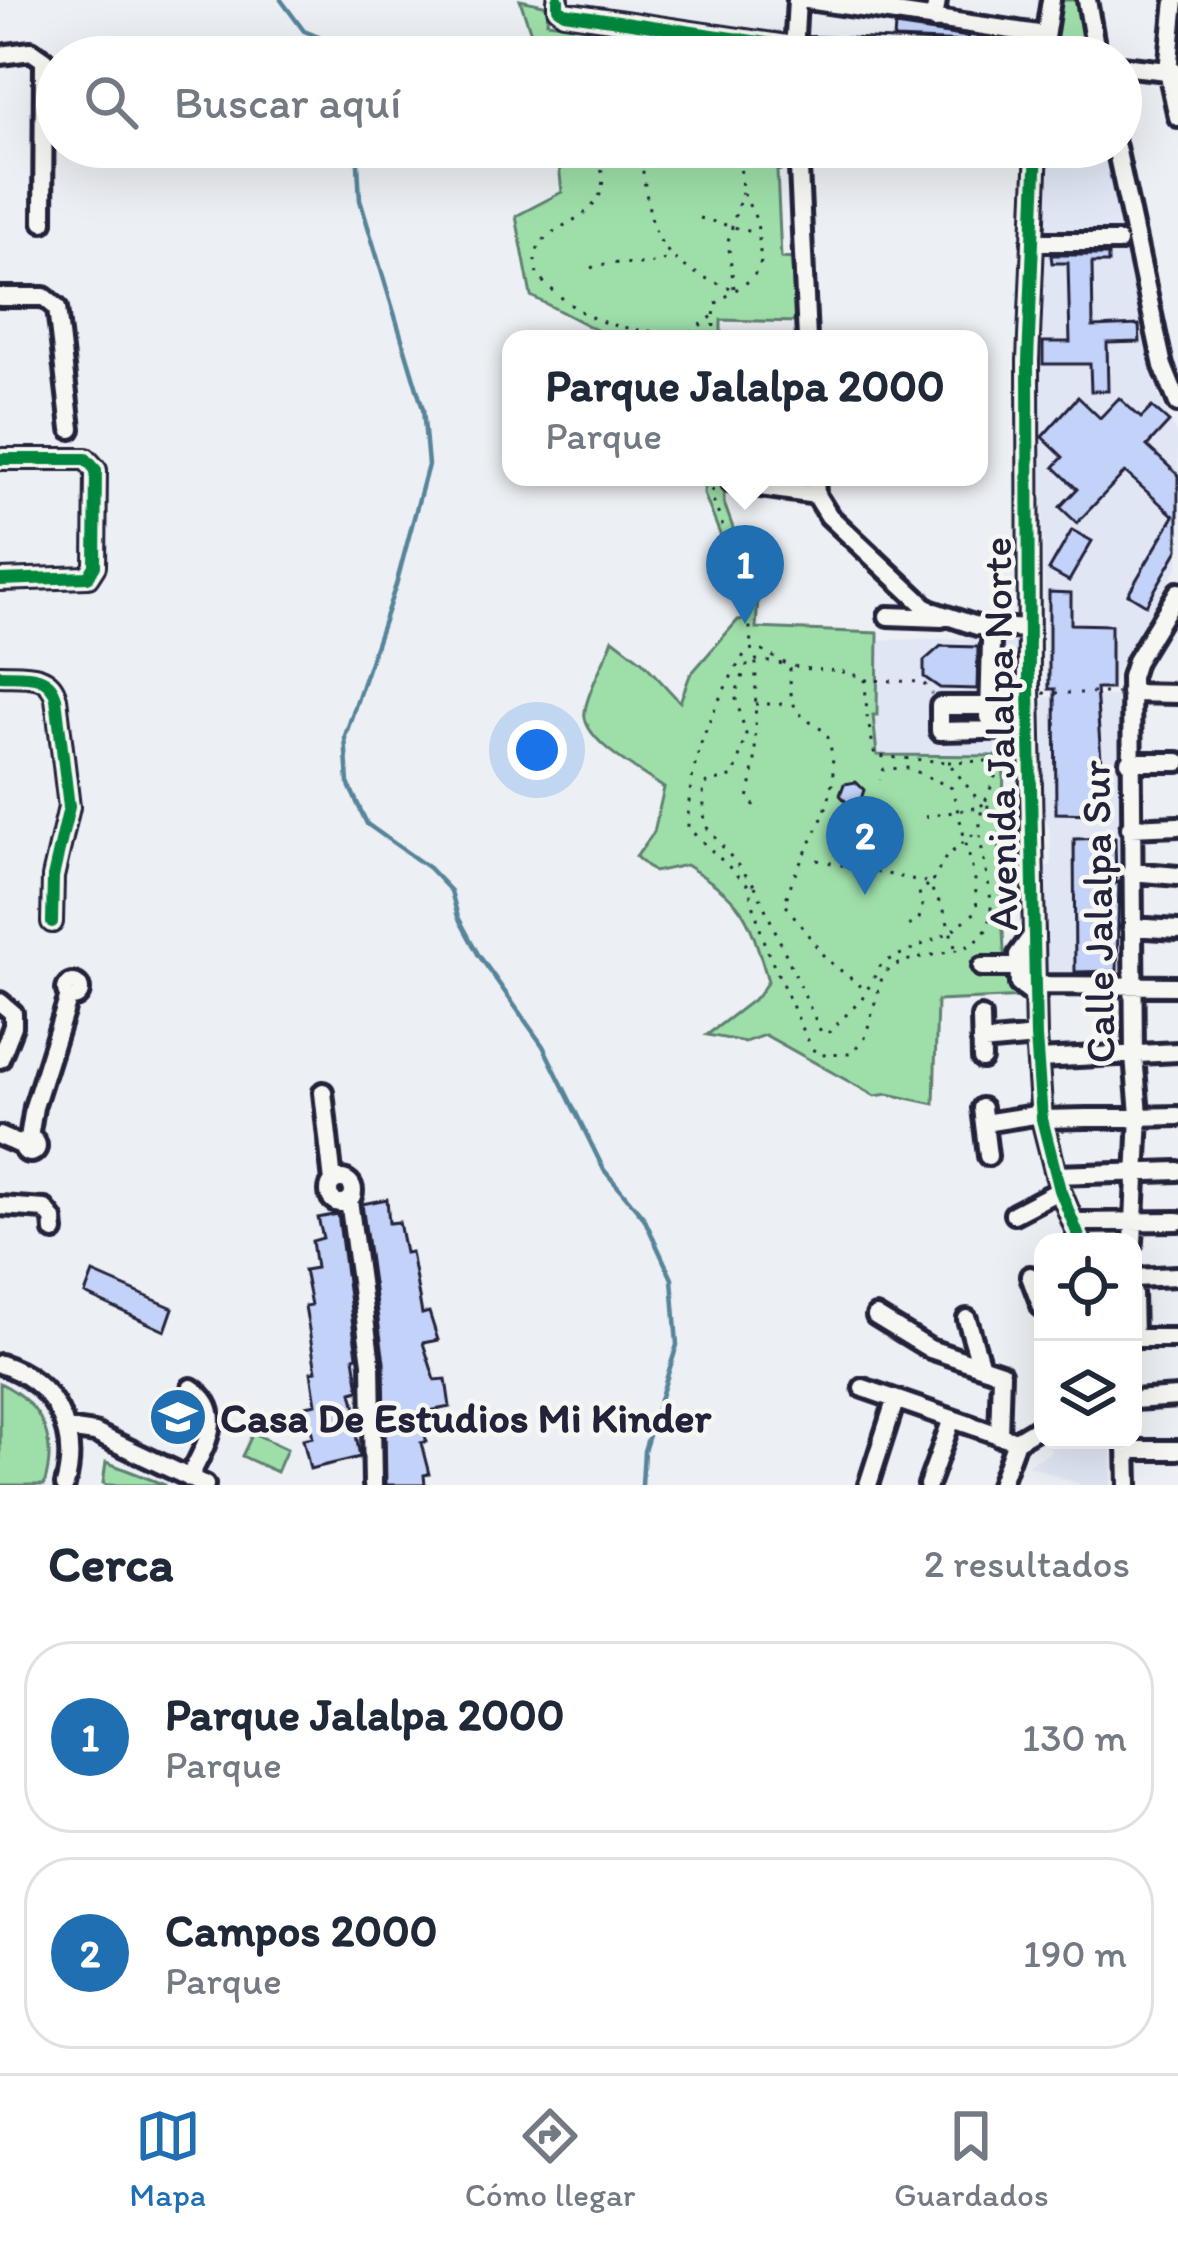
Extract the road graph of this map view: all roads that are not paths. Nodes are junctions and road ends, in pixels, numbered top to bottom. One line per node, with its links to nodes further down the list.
1 (557, 0): 10 (street)
2 (797, 0): 11 (street)
3 (807, 0): 8 (street)
4 (938, 0): 8 (street)
5 (1051, 0): 9 (street)
6 (1087, 0): 12 (street)
7 (1175, 0): 16 (street)
8 (934, 20): 9 (street)
9 (1045, 35)
10 (699, 36)
11 (795, 36)
12 (1093, 36)
13 (36, 54): 14 (street)
14 (0, 55)
15 (1142, 68): 16 (street)
16 (1173, 72): 17 (street)
17 (1178, 117)
18 (43, 168): 22 (street)
19 (799, 168): 26 (street)
20 (1036, 168): 23 (street, Avenida Jalalpa Norte)
21 (1121, 168): 27 (street)
22 (43, 222)
23 (1032, 242): 24 (street); 36 (street, Avenida Jalalpa Norte)
24 (1118, 242)
25 (0, 298): 29 (street)
26 (808, 330)
27 (1170, 363): 28 (street)
28 (1178, 403)
29 (71, 429)
30 (0, 460): 32 (street)
31 (816, 486): 35 (street)
32 (0, 580)
33 (1178, 592): 39 (street, Calle Jalalpa Sur)
34 (889, 616): 35 (street)
35 (948, 619): 36 (street)
36 (1029, 629): 42 (street, Avenida Jalalpa Norte)
37 (991, 642): 41 (street)
38 (0, 675): 50 (street)
39 (1126, 693): 40 (street); 44 (street, Calle Jalalpa Sur)
40 (1178, 694)
41 (989, 706): 43 (street); 43 (street)
42 (1029, 728): 43 (street); 53 (street, Avenida Jalalpa Norte)
43 (988, 730)
44 (1129, 762): 45 (street); 47 (street, Calle Jalalpa Sur)
45 (1178, 762)
46 (1178, 826): 47 (street)
47 (1130, 828): 48 (street, Calle Jalalpa Sur)
48 (1131, 872): 49 (street); 51 (street, Calle Jalalpa Sur)
49 (1178, 876)
50 (52, 922)
51 (1132, 927): 52 (street); 56 (street, Calle Jalalpa Sur)
52 (1178, 930)
53 (1034, 932): 55 (street); 58 (street, Avenida Jalalpa Norte)
54 (982, 968): 55 (street)
55 (1018, 968): 58 (street)
56 (1133, 986): 57 (street); 58 (street); 64 (street, Calle Jalalpa Sur)
57 (1178, 986)
58 (1036, 991): 62 (street, Avenida Jalalpa Norte)
59 (69, 996): 71 (street)
60 (0, 1002): 65 (street)
61 (981, 1018): 62 (street)
62 (1036, 1037): 66 (street, Avenida Jalalpa Norte)
63 (1178, 1052): 64 (street)
64 (1134, 1056): 66 (street); 68 (street, Calle Jalalpa Sur)
65 (0, 1059)
66 (1038, 1059): 69 (street, Avenida Jalalpa Norte)
67 (323, 1092): 106 (street)
68 (1138, 1115): 69 (street); 70 (street); 73 (street, Calle Jalalpa Sur)
69 (1042, 1116): 72 (street); 75 (street, Avenida Jalalpa Norte)
70 (1178, 1116)
71 (0, 1136)
72 (988, 1156)
73 (1135, 1170): 74 (street); 75 (street); 78 (street, Calle Jalalpa Sur)
74 (1178, 1171)
75 (1058, 1183): 77 (street); 80 (street, Avenida Jalalpa Norte)
76 (0, 1207): 81 (street)
77 (1014, 1214)
78 (1133, 1221): 79 (street); 80 (street); 83 (street, Calle Jalalpa Sur)
79 (1178, 1221)
80 (1074, 1222): 82 (street, Avenida Jalalpa Norte)
81 (54, 1231)
82 (1078, 1233)
83 (1133, 1233)
84 (1178, 1276): 85 (street)
85 (1142, 1278)
86 (876, 1316): 90 (street)
87 (967, 1319): 90 (street)
88 (1142, 1338): 89 (street)
89 (1178, 1338)
90 (980, 1363): 100 (street)
91 (0, 1364): 99 (street)
92 (190, 1388): 104 (street)
93 (862, 1388): 96 (street)
94 (1178, 1397): 95 (street)
95 (1142, 1399)
96 (896, 1401): 97 (street); 107 (street)
97 (952, 1419): 100 (street); 108 (street)
98 (1034, 1428): 100 (street)
99 (67, 1429): 104 (street); 105 (street)
100 (1007, 1439): 109 (street)
101 (1142, 1446): 103 (street)
102 (1127, 1449): 110 (street)
103 (1178, 1450)
104 (197, 1481)
105 (65, 1485)
106 (373, 1485)
107 (868, 1485)
108 (928, 1485)
109 (1000, 1485)
110 (1128, 1485)

